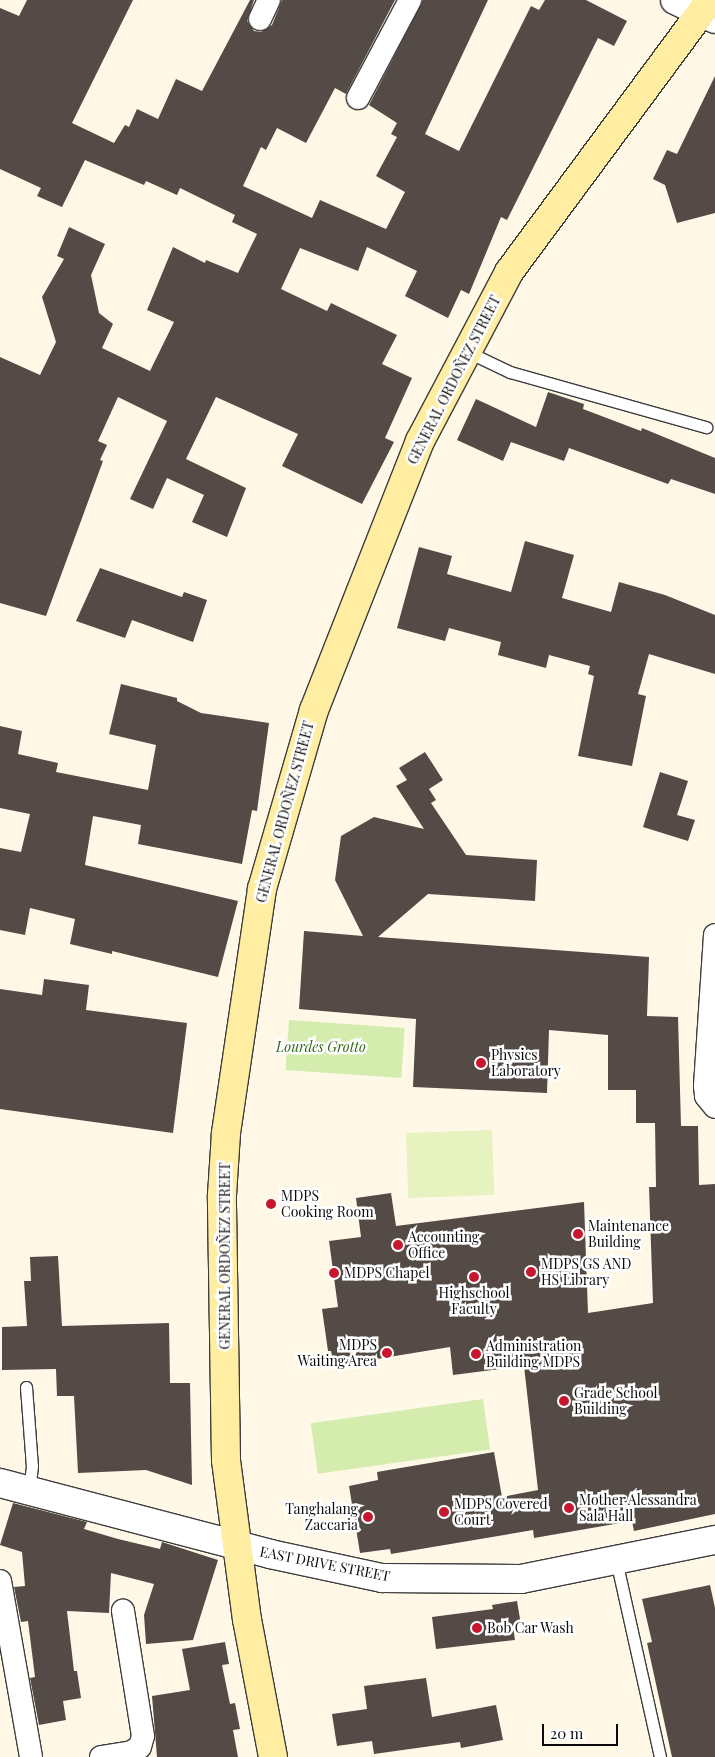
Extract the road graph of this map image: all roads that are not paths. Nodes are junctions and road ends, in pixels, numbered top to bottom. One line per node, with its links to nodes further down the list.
1 (410, 0): 3 (street)
2 (700, 8): 4 (main road, GENERAL ORDOÑEZ STREET)
3 (358, 98)
4 (468, 352): 5 (lane); 12 (main road, GENERAL ORDOÑEZ STREET)
5 (706, 426)
6 (715, 935): 7 (street)
7 (715, 1107)
8 (26, 1387): 10 (lane)
9 (0, 1483): 10 (street, EAST DRIVE STREET)
10 (29, 1491): 12 (street, EAST DRIVE STREET)
11 (715, 1540): 13 (street, EAST DRIVE STREET)
12 (236, 1546): 13 (street, EAST DRIVE STREET); 18 (main road, GENERAL ORDOÑEZ STREET)
13 (616, 1560): 19 (lane)
14 (0, 1581): 16 (street)
15 (123, 1611): 17 (street)
16 (31, 1757)
17 (101, 1757)
18 (273, 1757)
19 (660, 1757)

